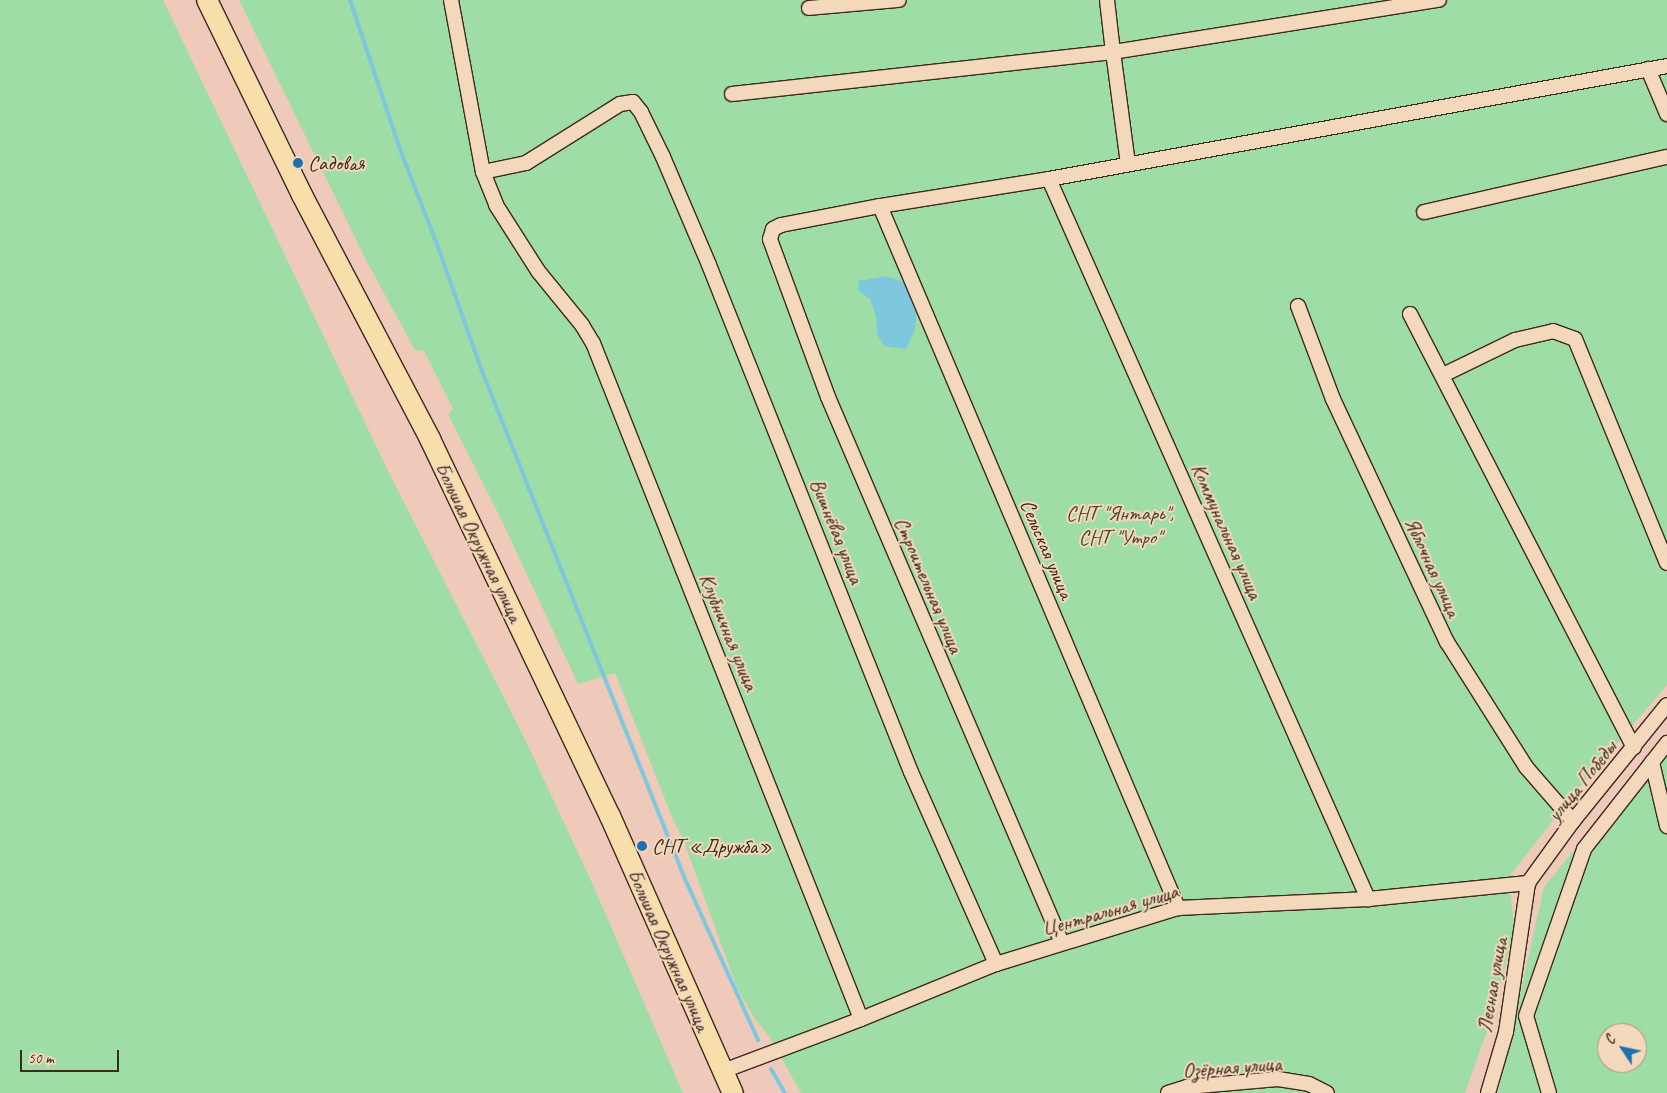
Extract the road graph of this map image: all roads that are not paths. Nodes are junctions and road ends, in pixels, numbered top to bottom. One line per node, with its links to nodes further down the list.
1 (207, 0): 34 (highway, Большая Окружная улица)
2 (451, 0): 14 (street, Клубничная улица)
3 (899, 0): 6 (street)
4 (1107, 0): 7 (street)
5 (1440, 0): 7 (street)
6 (808, 8)
7 (1113, 52): 10 (street); 13 (street)
8 (1667, 66): 9 (street)
9 (1648, 69): 11 (street); 13 (street)
10 (732, 94)
11 (1667, 114)
12 (1667, 157): 17 (street)
13 (1128, 164): 15 (street)
14 (483, 172): 32 (street, Вишнёвая улица); 33 (street, Клубничная улица)
15 (1049, 179): 16 (street); 29 (street, Коммунальная улица)
16 (880, 206): 30 (street, Сельская улица); 31 (street, Строительная улица)
17 (1424, 212)
18 (1298, 306): 26 (street, Яблочная улица)
19 (1410, 314): 20 (street)
20 (1443, 375): 21 (street); 24 (street)
21 (1667, 562)
22 (1667, 705): 24 (street, улица Победы)
23 (1667, 743): 25 (street)
24 (1634, 748): 26 (street, улица Победы)
25 (1652, 762): 27 (street); 39 (street)
26 (1573, 821): 28 (street, улица Победы)
27 (1667, 826)
28 (1528, 883): 29 (street, Центральная улица); 38 (street, Лесная улица)
29 (1368, 899): 30 (street, Центральная улица)
30 (1178, 908): 31 (street, Центральная улица)
31 (1062, 943): 32 (street, Центральная улица)
32 (996, 964): 33 (street, Центральная улица)
33 (861, 1019): 34 (street, Центральная улица)
34 (723, 1071): 35 (highway, Большая Окружная улица)
35 (733, 1093)
36 (1168, 1093): 37 (street, Озёрная улица)
37 (1327, 1093)
38 (1488, 1093)
39 (1549, 1093)

